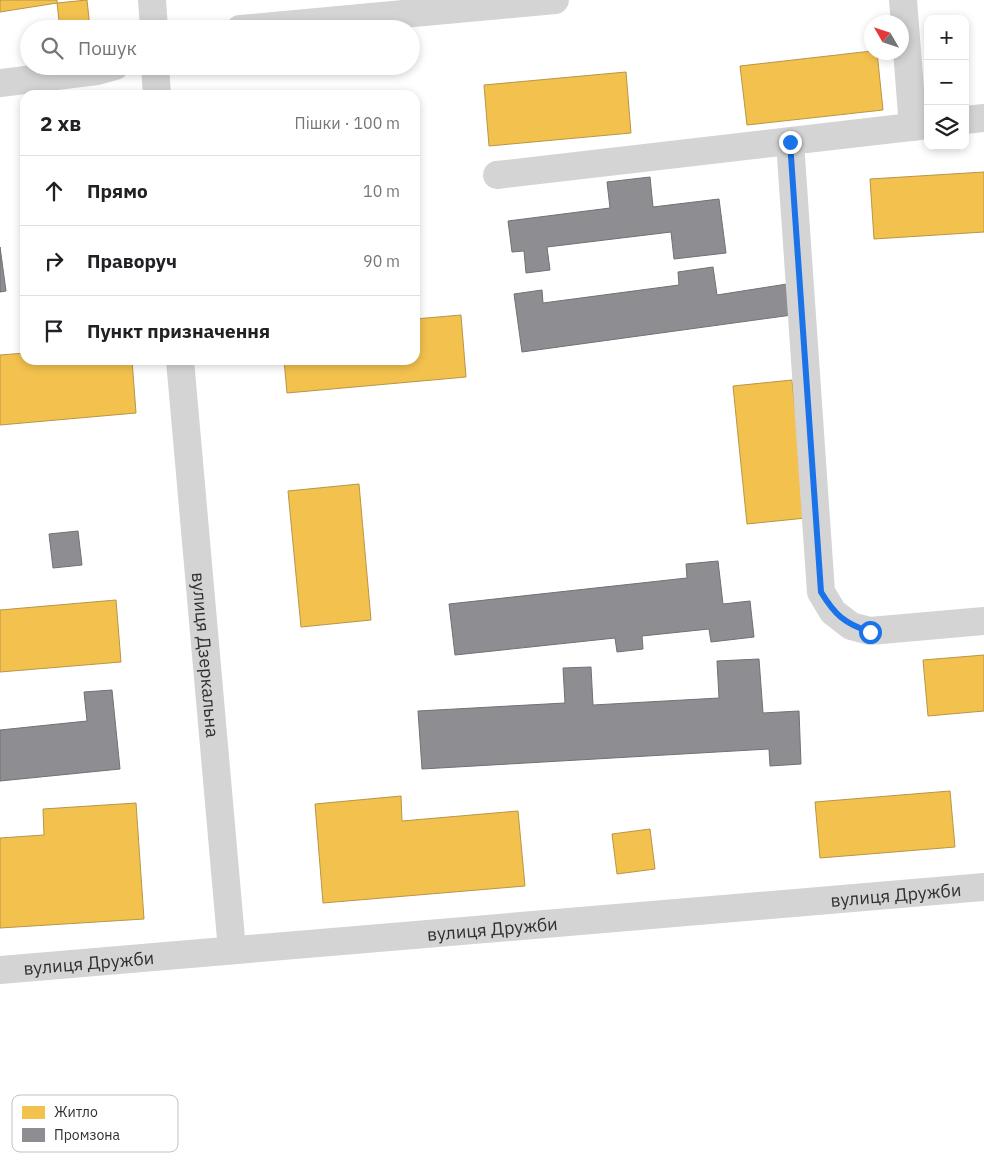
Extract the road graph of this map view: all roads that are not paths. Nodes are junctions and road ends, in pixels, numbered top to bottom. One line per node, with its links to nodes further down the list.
1 (152, 0): 4 (street)
2 (555, 0): 5 (street)
3 (903, 0): 12 (street)
4 (153, 20)
5 (338, 20)
6 (65, 75): 8 (street)
7 (156, 75): 9 (street)
8 (0, 83)
9 (157, 90)
10 (984, 118): 11 (street)
11 (969, 120)
12 (920, 126): 13 (street)
13 (790, 142): 14 (street); 16 (street)
14 (496, 175)
15 (180, 365): 18 (street, вулиця Дзеркальна)
16 (984, 621)
17 (984, 887): 18 (street, вулиця Дружби)
18 (232, 950): 19 (street, вулиця Дружби)
19 (0, 970)

